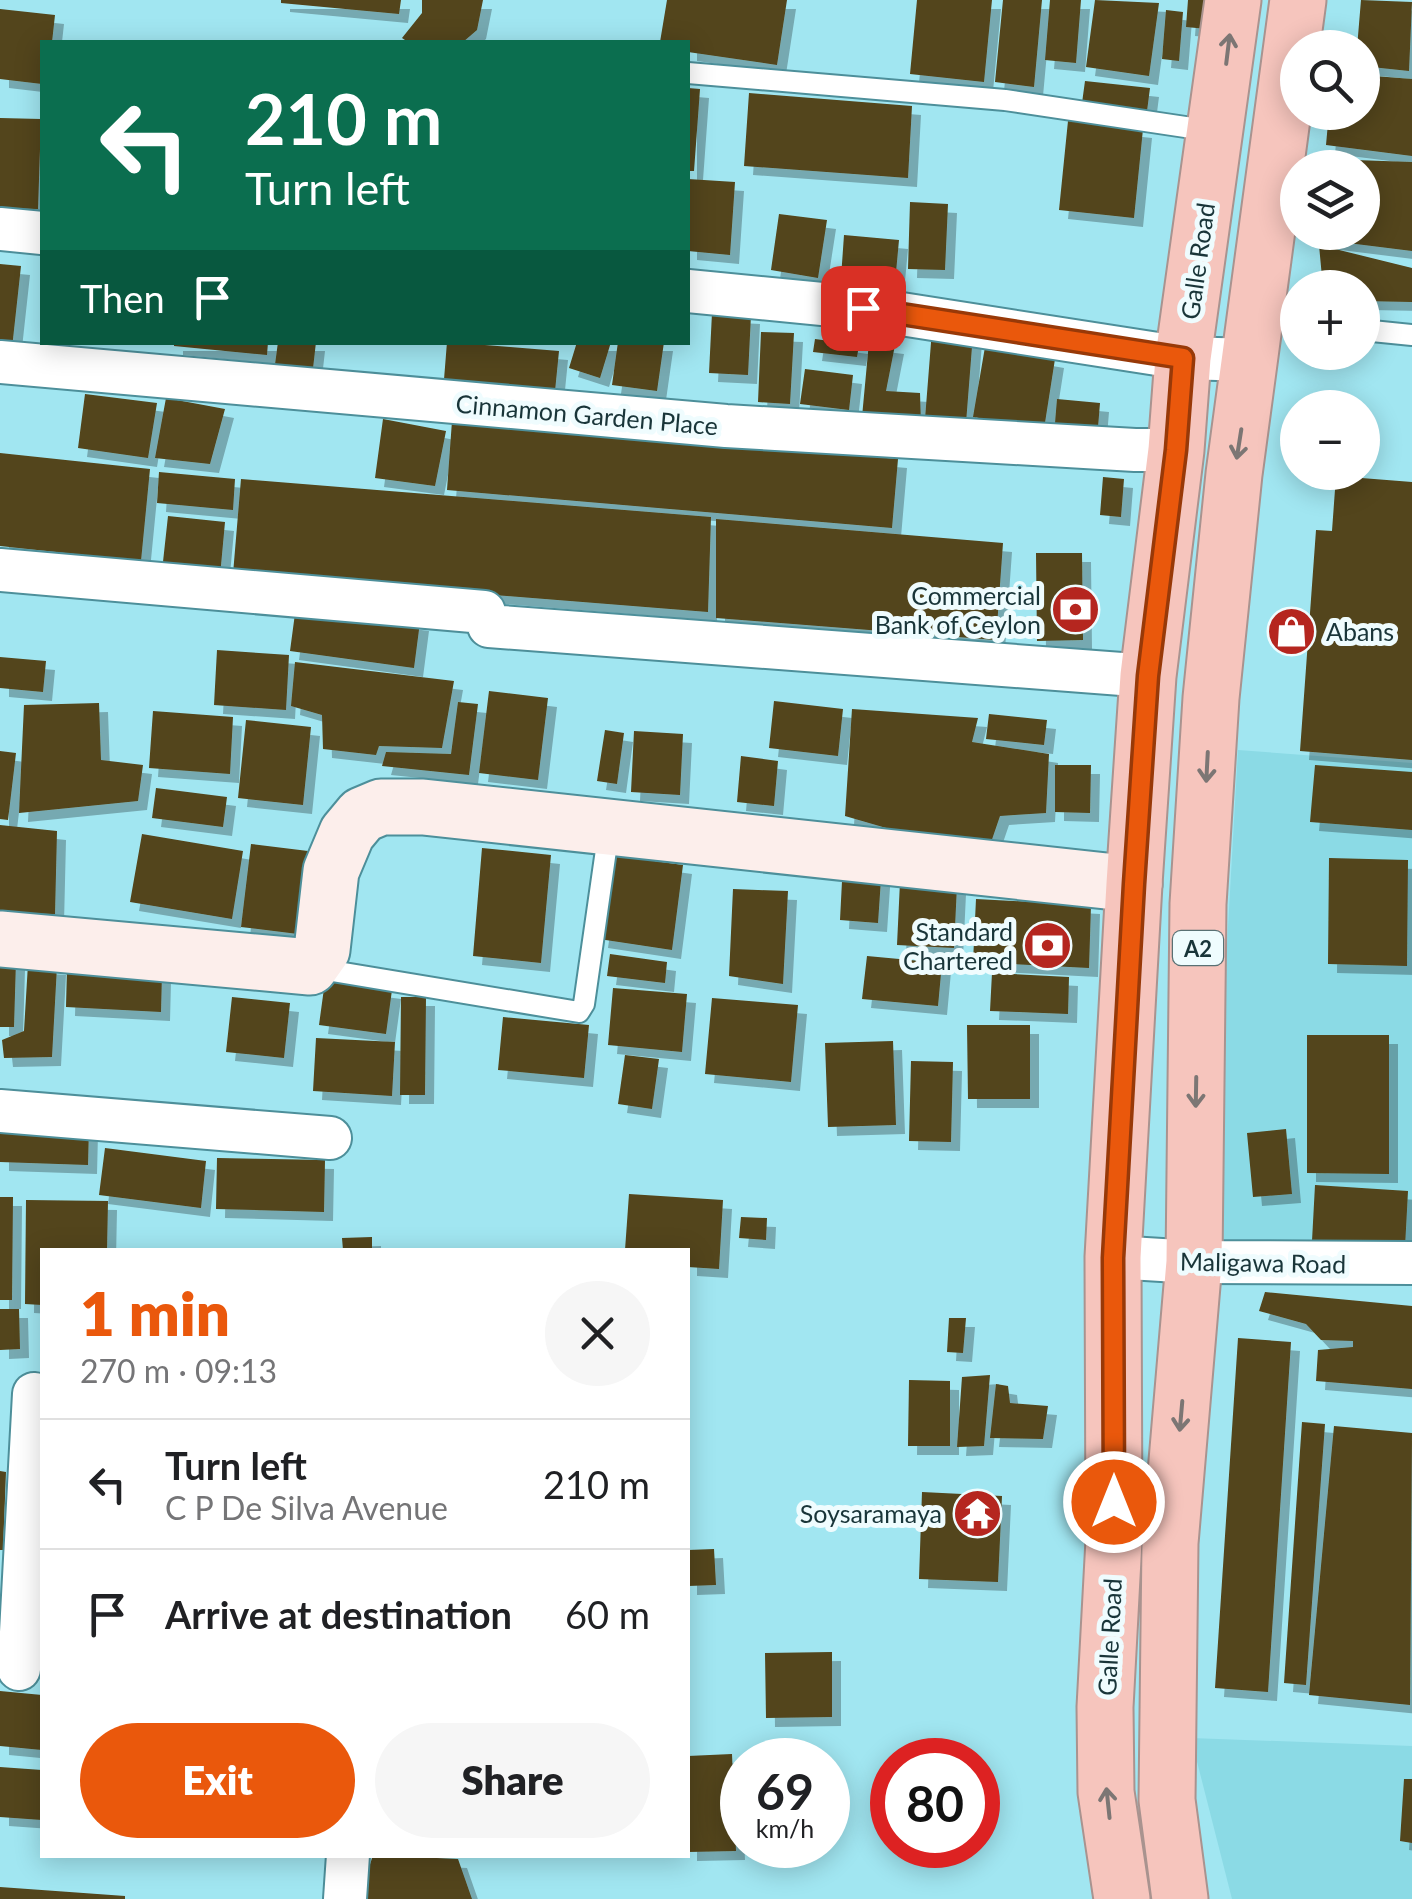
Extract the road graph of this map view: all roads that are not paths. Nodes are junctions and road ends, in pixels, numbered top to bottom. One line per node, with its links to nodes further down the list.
1 (1233, 0): 4 (highway, Galle Road, one-way to 1)
2 (1298, 0): 9 (highway, A2)
3 (690, 73): 4 (lane)
4 (1214, 131): 11 (highway, Galle Road)
5 (0, 230): 6 (street)
6 (40, 233)
7 (690, 291): 11 (street)
8 (1380, 332): 10 (lane)
9 (1269, 333): 11 (street); 23 (highway, A2, one-way to 23)
10 (1412, 336)
11 (1183, 358): 13 (highway, Galle Road)
12 (0, 362): 13 (street, Cinnamon Garden Place)
13 (1176, 450): 15 (highway, Galle Road)
14 (0, 570): 15 (street)
15 (1148, 676): 17 (highway, Galle Road)
16 (609, 827): 17 (street); 19 (street); 19 (lane)
17 (1134, 884): 22 (highway, Galle Road)
18 (0, 939): 19 (street)
19 (310, 967)
20 (0, 1111): 21 (street)
21 (330, 1138)
22 (1113, 1258): 23 (street, Maligawa Road); 29 (highway, Galle Road, one-way to 22)
23 (1194, 1262): 24 (street, Maligawa Road); 30 (highway, A2, one-way to 30)
24 (1412, 1263)
25 (26, 1394): 26 (street)
26 (20, 1669)
27 (348, 1858): 28 (street)
28 (345, 1899)
29 (1122, 1899)
30 (1180, 1899)

